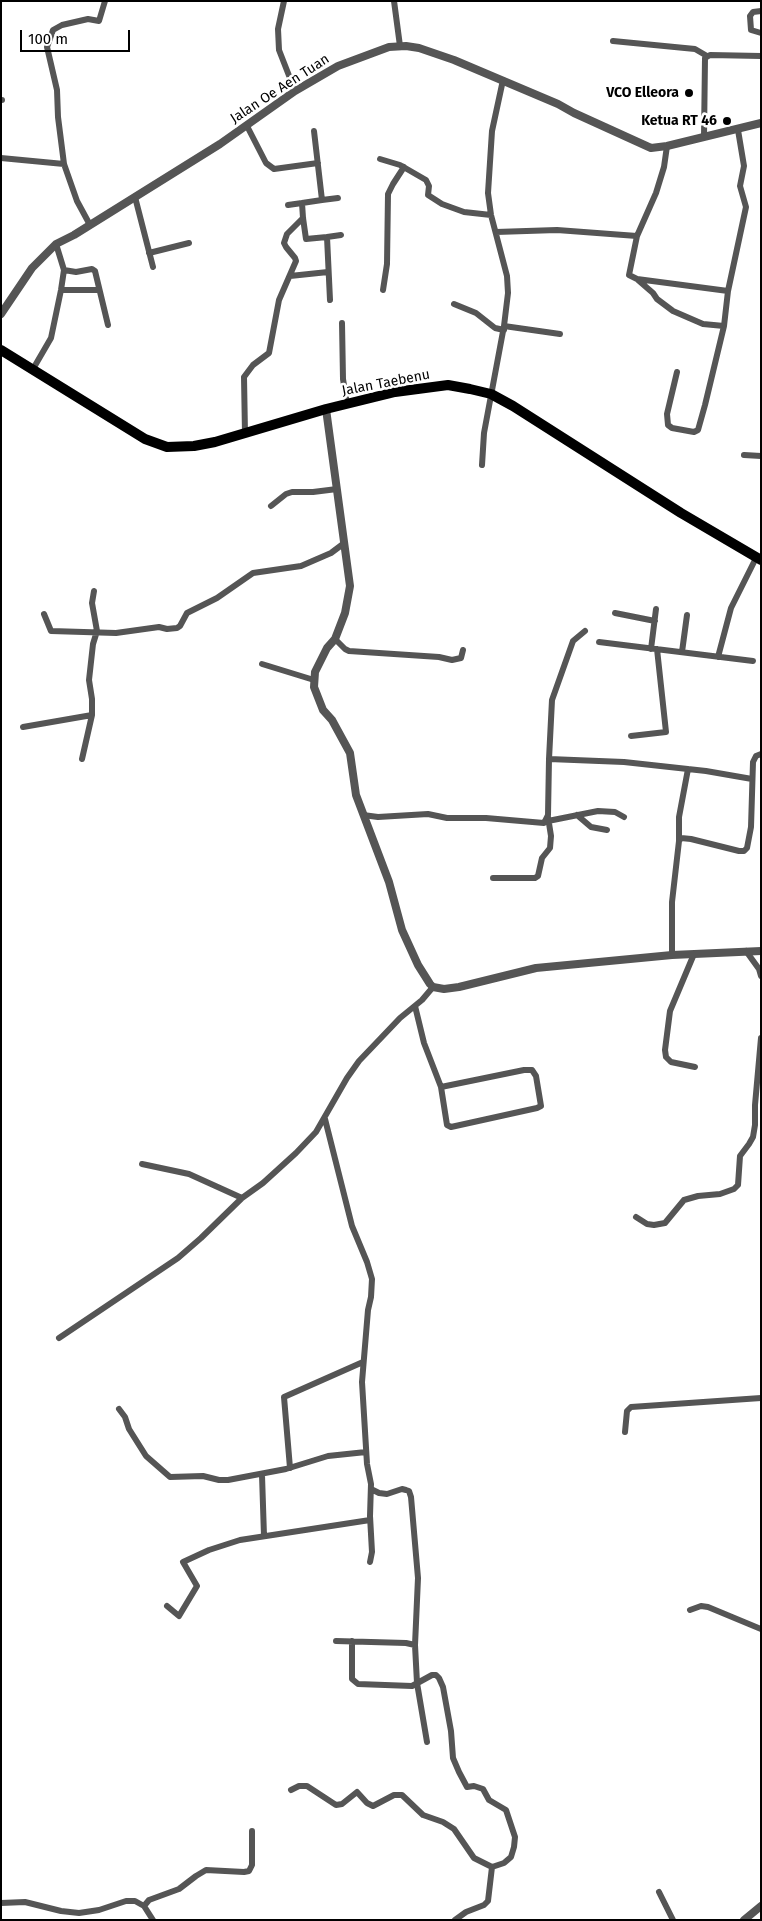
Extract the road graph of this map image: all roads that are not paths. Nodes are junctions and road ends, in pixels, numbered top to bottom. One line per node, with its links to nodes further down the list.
1 (105, 1): 21 (street)
2 (284, 1): 11 (street)
3 (394, 1): 7 (street)
4 (761, 11): 5 (street)
5 (761, 33)
6 (614, 42): 8 (street)
7 (400, 46): 10 (street, Jalan Oe Aen Tuan); 11 (street, Jalan Oe Aen Tuan)
8 (707, 56): 9 (street); 16 (street)
9 (761, 56)
10 (503, 80): 17 (street, Jalan Oe Aen Tuan); 28 (street)
11 (295, 91): 13 (street, Jalan Oe Aen Tuan)
12 (761, 123): 14 (street, Jalan Oe Aen Tuan)
13 (247, 126): 20 (street); 23 (street, Jalan Oe Aen Tuan)
14 (738, 130): 16 (street, Jalan Oe Aen Tuan); 46 (street)
15 (314, 131): 20 (street)
16 (704, 136): 17 (street, Jalan Oe Aen Tuan)
17 (667, 146): 33 (street)
18 (1, 158): 21 (street)
19 (380, 159): 22 (street)
20 (318, 163): 25 (street)
21 (64, 164): 30 (street)
22 (404, 167): 28 (street); 45 (street)
23 (135, 197): 30 (street, Jalan Oe Aen Tuan); 37 (street)
24 (338, 198): 25 (street)
25 (322, 200): 26 (street)
26 (302, 204): 27 (street); 29 (street)
27 (288, 205)
28 (491, 215): 31 (street)
29 (303, 218): 34 (street); 41 (street)
30 (90, 225): 36 (street, Jalan Oe Aen Tuan)
31 (496, 232): 33 (street); 53 (street)
32 (341, 235): 34 (street)
33 (637, 236): 42 (street)
34 (327, 237): 40 (street)
35 (189, 243): 37 (street)
36 (56, 244): 39 (street); 49 (street, Jalan Oe Aen Tuan)
37 (150, 253): 38 (street)
38 (153, 267)
39 (64, 270): 43 (street); 44 (street)
40 (328, 272): 41 (street); 47 (street)
41 (290, 276): 61 (street)
42 (637, 279): 46 (street); 52 (street)
43 (61, 290): 44 (street); 56 (street)
44 (99, 290): 51 (street)
45 (383, 290)
46 (728, 291): 52 (street)
47 (330, 300)
48 (454, 304): 53 (street)
49 (1, 314)
50 (342, 322): 59 (street)
51 (108, 324)
52 (724, 326): 57 (street)
53 (504, 328): 54 (street); 58 (street)
54 (560, 334)
55 (1, 350): 56 (main road, Jalan Taebenu)
56 (33, 369): 61 (main road, Jalan Taebenu)
57 (677, 372)
58 (490, 394): 59 (main road, Jalan Taebenu); 64 (street); 68 (main road, Jalan Taebenu)
59 (347, 404): 60 (main road, Jalan Taebenu)
60 (326, 409): 61 (main road, Jalan Taebenu); 65 (street)
61 (245, 434)
62 (744, 455): 63 (street)
63 (761, 456)
64 (482, 465)
65 (337, 488): 66 (street); 67 (street)
66 (271, 506)
67 (344, 544): 76 (street); 77 (street)
68 (758, 559): 82 (street)
69 (94, 592): 76 (street)
70 (656, 610): 74 (street)
71 (615, 613): 74 (street)
72 (44, 614): 76 (street)
73 (687, 615): 81 (street)
74 (655, 621): 79 (street)
75 (585, 631): 91 (street)
76 (97, 632): 86 (street)
77 (335, 639): 80 (street); 85 (street)
78 (599, 642): 79 (street)
79 (654, 649): 81 (street); 88 (street)
80 (463, 650)
81 (682, 652): 82 (street)
82 (718, 656): 83 (street)
83 (753, 661)
84 (262, 664): 85 (street)
85 (314, 680): 94 (street)
86 (92, 715): 87 (street); 90 (street)
87 (23, 727)
88 (631, 736)
89 (761, 754): 93 (street)
90 (82, 759)
91 (548, 759): 92 (street); 97 (street)
92 (688, 769): 93 (street); 99 (street)
93 (752, 779): 99 (street)
94 (363, 815): 97 (street); 106 (street)
95 (577, 815): 96 (street); 97 (street); 98 (street)
96 (624, 817)
97 (548, 819): 100 (street)
98 (607, 830)
99 (679, 841): 104 (street)
100 (493, 878)
101 (761, 951): 102 (street)
102 (746, 952): 103 (street); 105 (street)
103 (694, 954): 104 (street); 109 (street)
104 (672, 955): 106 (street)
105 (761, 976)
106 (433, 987): 107 (street)
107 (415, 1006): 110 (street); 111 (street)
108 (761, 1038): 114 (street)
109 (696, 1066)
110 (441, 1087): 110 (street)
111 (325, 1119): 113 (street); 116 (street)
112 (142, 1164): 113 (street)
113 (242, 1198): 115 (street)
114 (636, 1217)
115 (60, 1338)
116 (363, 1362): 120 (street); 121 (street)
117 (761, 1398): 119 (street)
118 (119, 1409): 122 (street)
119 (625, 1432)
120 (366, 1452): 121 (street); 123 (street)
121 (290, 1468): 122 (street)
122 (262, 1475): 125 (street)
123 (371, 1489): 124 (street); 132 (street)
124 (370, 1520): 125 (street); 126 (street)
125 (264, 1536): 127 (street)
126 (370, 1562)
127 (167, 1606)
128 (690, 1610): 129 (street)
129 (761, 1628)
130 (336, 1641): 131 (street)
131 (352, 1642): 132 (street); 133 (street)
132 (415, 1645): 133 (street)
133 (418, 1683): 134 (street); 137 (street)
134 (427, 1742)
135 (290, 1790): 137 (street)
136 (252, 1831): 140 (street)
137 (492, 1867): 143 (street)
138 (659, 1892): 144 (street)
139 (1, 1903): 140 (street)
140 (144, 1906): 142 (street)
141 (761, 1906): 145 (street)
142 (153, 1920)
143 (455, 1920)
144 (673, 1920)
145 (744, 1920)

